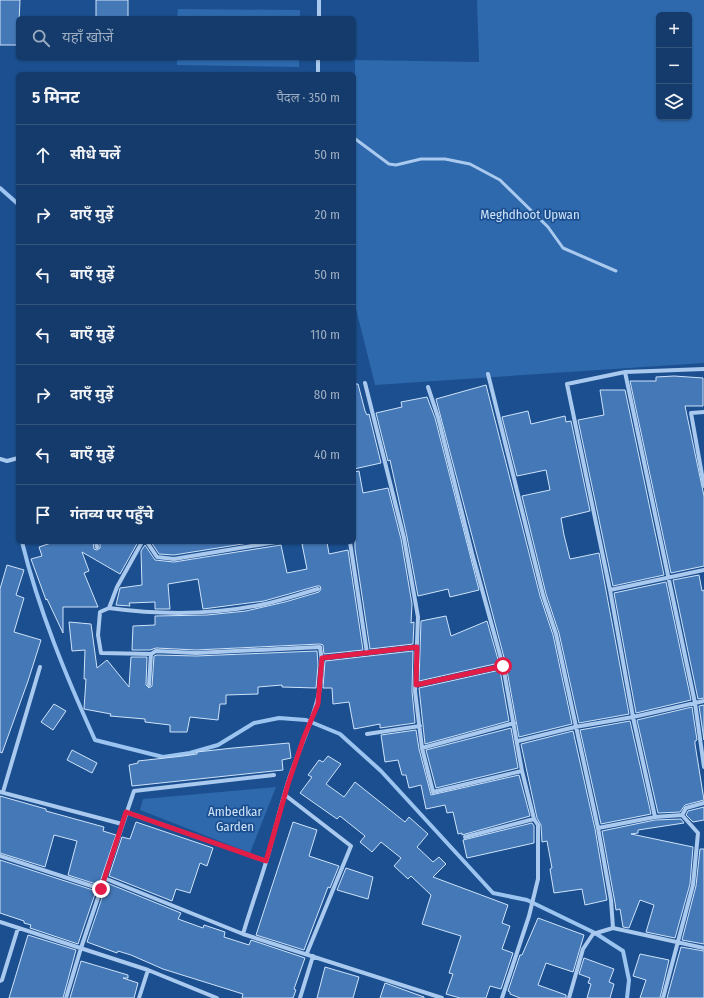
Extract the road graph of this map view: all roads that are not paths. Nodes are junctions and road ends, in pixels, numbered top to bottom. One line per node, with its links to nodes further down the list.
1 (319, 0): 2 (street)
2 (319, 16)
3 (318, 60): 4 (street)
4 (318, 72)
5 (356, 139): 6 (lane)
6 (616, 271)
7 (704, 369): 8 (street)
8 (625, 372): 21 (street); 23 (street)
9 (488, 374): 38 (street)
10 (365, 383): 25 (street)
11 (428, 387): 29 (street)
12 (704, 412): 15 (street)
13 (0, 459): 14 (street)
14 (16, 459)
15 (704, 486)
16 (141, 544): 24 (street)
17 (148, 544): 18 (street)
18 (264, 544)
19 (350, 544): 26 (street)
20 (704, 570): 21 (street)
21 (667, 578): 23 (street); 34 (street)
22 (318, 589): 24 (street)
23 (610, 590): 35 (street)
24 (109, 608): 27 (street)
25 (417, 647): 26 (street); 32 (street)
26 (367, 653): 28 (street)
27 (151, 654): 28 (street); 31 (street)
28 (322, 658): 46 (street)
29 (503, 666): 32 (street); 36 (street)
30 (40, 667): 45 (street)
31 (149, 685)
32 (416, 685): 37 (street)
33 (704, 701): 34 (street)
34 (695, 703): 35 (street); 42 (street)
35 (633, 717): 38 (street); 50 (street)
36 (514, 723): 40 (street); 41 (street)
37 (420, 726): 39 (street); 41 (street)
38 (575, 726): 40 (street); 53 (street)
39 (367, 734)
40 (518, 741): 43 (street)
41 (422, 748): 43 (street)
42 (704, 767)
43 (522, 771): 51 (street)
44 (274, 775): 48 (street)
45 (2, 792): 52 (street)
46 (285, 795): 56 (street); 66 (street)
47 (704, 803): 49 (street)
48 (126, 812): 52 (street); 56 (street)
49 (682, 814): 50 (street); 63 (street)
50 (655, 817): 53 (street)
51 (534, 819): 54 (street); 75 (street)
52 (122, 824): 57 (street)
53 (598, 828): 61 (street)
54 (465, 836)
55 (0, 856): 58 (street)
56 (266, 861): 62 (street)
57 (104, 878): 58 (street); 62 (street)
58 (101, 889): 64 (street)
59 (0, 922): 60 (street)
60 (18, 928): 64 (street); 69 (street)
61 (613, 928): 63 (street); 76 (street)
62 (243, 934): 66 (street)
63 (678, 943): 65 (street); 77 (street)
64 (81, 948): 68 (street); 70 (street)
65 (704, 948)
66 (307, 953): 67 (street)
67 (313, 956): 73 (street); 74 (street)
68 (148, 970): 71 (street); 72 (street)
69 (0, 981)
70 (66, 998)
71 (139, 998)
72 (217, 998)
73 (300, 998)
74 (442, 998)
75 (502, 998)
76 (569, 998)
77 (663, 998)

